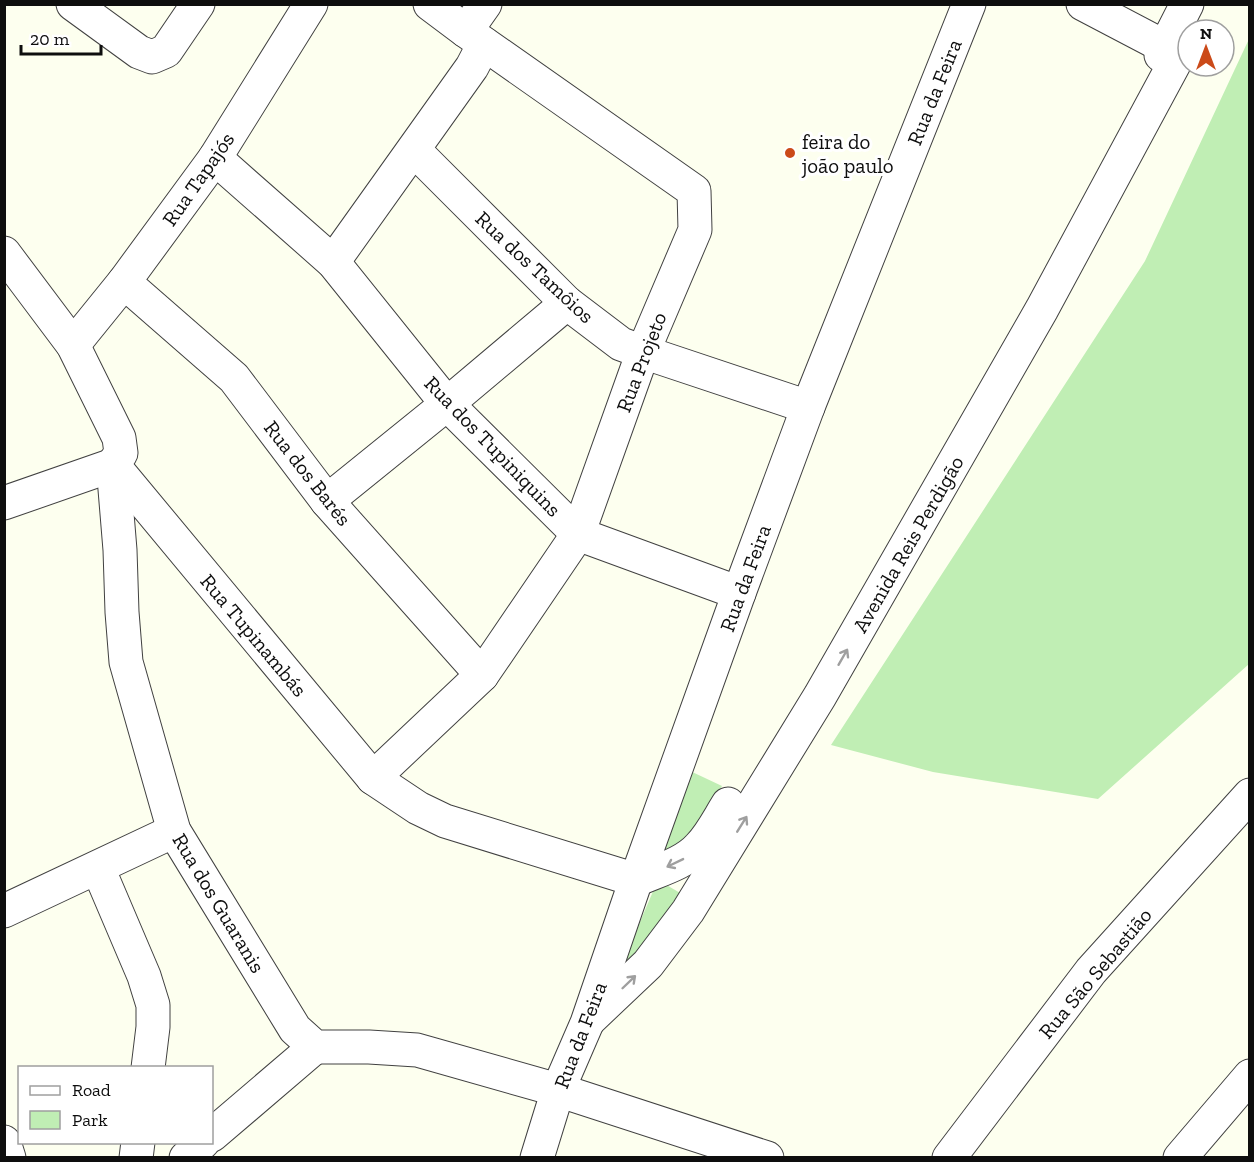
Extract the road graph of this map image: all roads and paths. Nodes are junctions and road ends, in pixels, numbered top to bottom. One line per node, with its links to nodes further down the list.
1 (73, 4): 2 (street)
2 (198, 4)
3 (311, 4): 14 (street, Rua Tapajós)
4 (430, 4): 11 (street, Rua Projeto)
5 (485, 4): 11 (street)
6 (969, 4): 22 (street, Rua da Feira)
7 (1083, 4): 12 (street)
8 (1187, 4): 12 (street, Avenida Reis Perdigão)
9 (1206, 4): 10 (street)
10 (1198, 18)
11 (475, 37): 13 (street); 20 (street, Rua Projeto)
12 (1168, 42): 29 (street, Avenida Reis Perdigão)
13 (414, 150): 16 (street); 18 (street, Rua dos Tamôios)
14 (214, 158): 16 (street, Rua dos Tupiniquins); 17 (street, Rua Tapajós)
15 (4, 253): 19 (street)
16 (333, 262): 21 (street, Rua dos Tupiniquins)
17 (124, 282): 19 (street, Rua Tapajós); 24 (street, Rua dos Barés)
18 (567, 303): 20 (street, Rua dos Tamôios); 21 (street)
19 (73, 345): 23 (street)
20 (644, 352): 22 (street, Rua dos Tamôios); 26 (street, Rua Projeto)
21 (447, 404): 24 (street); 26 (street, Rua dos Tupiniquins)
22 (808, 407): 27 (street, Rua da Feira)
23 (113, 465): 25 (street); 30 (street, Rua Tupinambás); 32 (street, Rua dos Guaranis)
24 (327, 501): 28 (street, Rua dos Barés)
25 (4, 503)
26 (578, 534): 27 (street, Rua dos Tupiniquins); 28 (street, Rua Projeto)
27 (739, 593): 34 (street, Rua da Feira)
28 (482, 675): 30 (street, Rua Projeto)
29 (811, 691): 34 (street, Avenida Reis Perdigão, one-way to 34); 36 (street, Avenida Reis Perdigão, one-way to 29)
30 (373, 778): 34 (street, Rua Tupinambás)
31 (1250, 795): 49 (street, Rua São Sebastião)
32 (174, 831): 33 (street); 37 (street, Rua dos Guaranis)
33 (98, 868): 35 (street); 38 (street)
34 (636, 880): 36 (street, Rua da Feira)
35 (4, 911)
36 (587, 1023): 40 (street, Rua da Feira)
37 (315, 1047): 40 (street); 41 (street)
38 (148, 1066)
39 (1250, 1076): 44 (street)
40 (558, 1090): 47 (street, Rua da Feira); 48 (street)
41 (213, 1134)
42 (4, 1142): 45 (street)
43 (202, 1144): 46 (street)
44 (1186, 1155)
45 (9, 1158)
46 (186, 1158)
47 (537, 1158)
48 (767, 1158)
49 (949, 1158)

